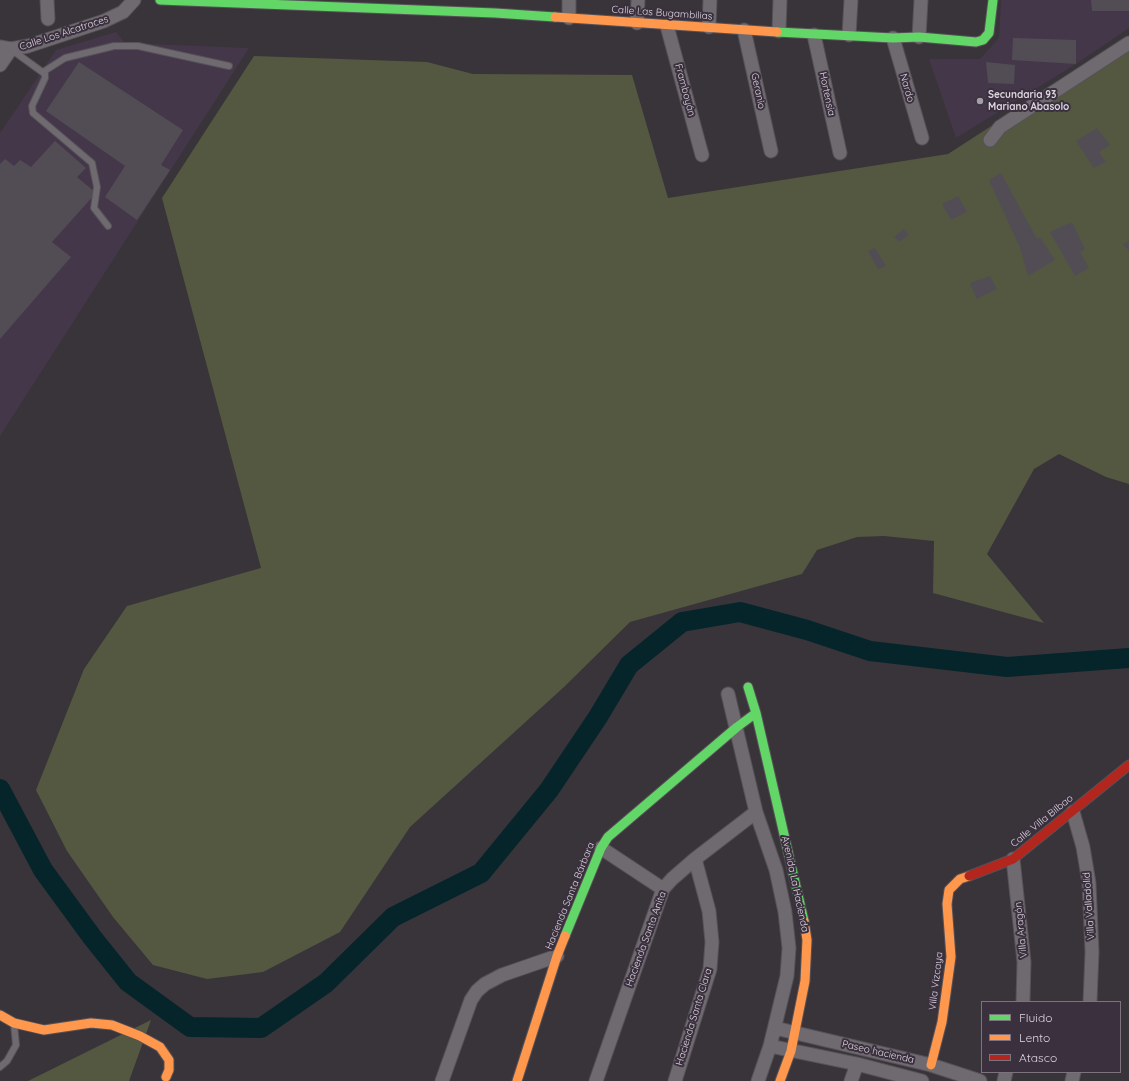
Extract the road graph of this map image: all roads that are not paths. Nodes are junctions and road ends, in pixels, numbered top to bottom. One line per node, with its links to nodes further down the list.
1 (47, 0): 17 (street)
2 (134, 0): 28 (street, Calle Los Alcatraces)
3 (160, 0): 11 (street, Calle Las Bugambilias)
4 (569, 0): 16 (street)
5 (638, 0): 18 (street)
6 (710, 0): 20 (street)
7 (780, 0): 22 (street)
8 (851, 0): 24 (street)
9 (921, 0): 26 (street)
10 (993, 0): 26 (street, Calle Las Bugambilias)
11 (213, 2): 12 (street, Calle Las Bugambilias)
12 (286, 2): 13 (street, Calle Las Bugambilias)
13 (356, 4): 14 (street, Calle Las Bugambilias)
14 (424, 5): 15 (street, Calle Las Bugambilias)
15 (495, 6): 16 (street, Calle Las Bugambilias)
16 (569, 18): 18 (street, Calle Las Bugambilias)
17 (48, 19)
18 (637, 23): 19 (street, Calle Las Bugambilias)
19 (667, 26): 20 (street, Calle Las Bugambilias); 36 (street, Framboyán)
20 (709, 27): 21 (street, Calle Las Bugambilias)
21 (744, 30): 22 (street, Calle Las Bugambilias); 34 (street, Geranio)
22 (779, 31): 23 (street, Calle Las Bugambilias)
23 (814, 35): 24 (street, Calle Las Bugambilias); 35 (street, Hortensia)
24 (849, 35): 25 (street, Calle Las Bugambilias)
25 (893, 38): 26 (street, Calle Las Bugambilias); 32 (street, Nardo)
26 (919, 38)
27 (1129, 43): 33 (street)
28 (5, 48): 29 (street); 31 (lane)
29 (0, 65)
30 (229, 66): 31 (lane)
31 (43, 72): 37 (lane)
32 (922, 138)
33 (990, 140)
34 (771, 151)
35 (840, 152)
36 (702, 155)
37 (108, 226)
38 (748, 687): 40 (street, Avenida La Hacienda)
39 (728, 694): 41 (street, Avenida La Hacienda)
40 (756, 713): 41 (street, Hacienda Santa Bárbara); 56 (street, Avenida La Hacienda)
41 (737, 726): 43 (street, Avenida La Hacienda); 45 (street, Hacienda Santa Bárbara)
42 (1129, 765): 44 (street, Calle Villa Bilbao)
43 (756, 812): 46 (street, Hacienda Santa Anita); 55 (street, Avenida La Hacienda)
44 (1073, 812): 47 (street, Calle Villa Bilbao); 52 (street, Villa Valladolid)
45 (601, 848): 49 (street); 50 (street, Hacienda Santa Bárbara)
46 (696, 859): 49 (street, Hacienda Santa Anita); 66 (street, Hacienda Santa Clara)
47 (1013, 859): 48 (street, Calle Villa Bilbao); 51 (street, Villa Aragón)
48 (960, 879): 60 (street, Villa Vizcaya)
49 (663, 889): 65 (street, Hacienda Santa Anita)
50 (557, 956): 63 (street); 64 (street, Hacienda Santa Bárbara)
51 (1023, 1001)
52 (1090, 1001)
53 (0, 1015): 54 (street)
54 (14, 1023): 61 (lane); 62 (street)
55 (775, 1028): 56 (street, Paseo hacienda); 57 (street, Avenida La Hacienda)
56 (794, 1032): 58 (street, Avenida La Hacienda); 60 (street, Paseo hacienda)
57 (770, 1046): 58 (street, Paseo hacienda); 67 (street, Avenida La Hacienda)
58 (791, 1051): 59 (street, Paseo hacienda); 68 (street, Avenida La Hacienda)
59 (857, 1064): 69 (street); 70 (street, Paseo hacienda)
60 (931, 1065): 71 (street, Paseo hacienda)
61 (0, 1067)
62 (168, 1080)
63 (442, 1081)
64 (518, 1081)
65 (596, 1081)
66 (675, 1081)
67 (758, 1081)
68 (780, 1081)
69 (851, 1081)
70 (922, 1081)
71 (980, 1081)

